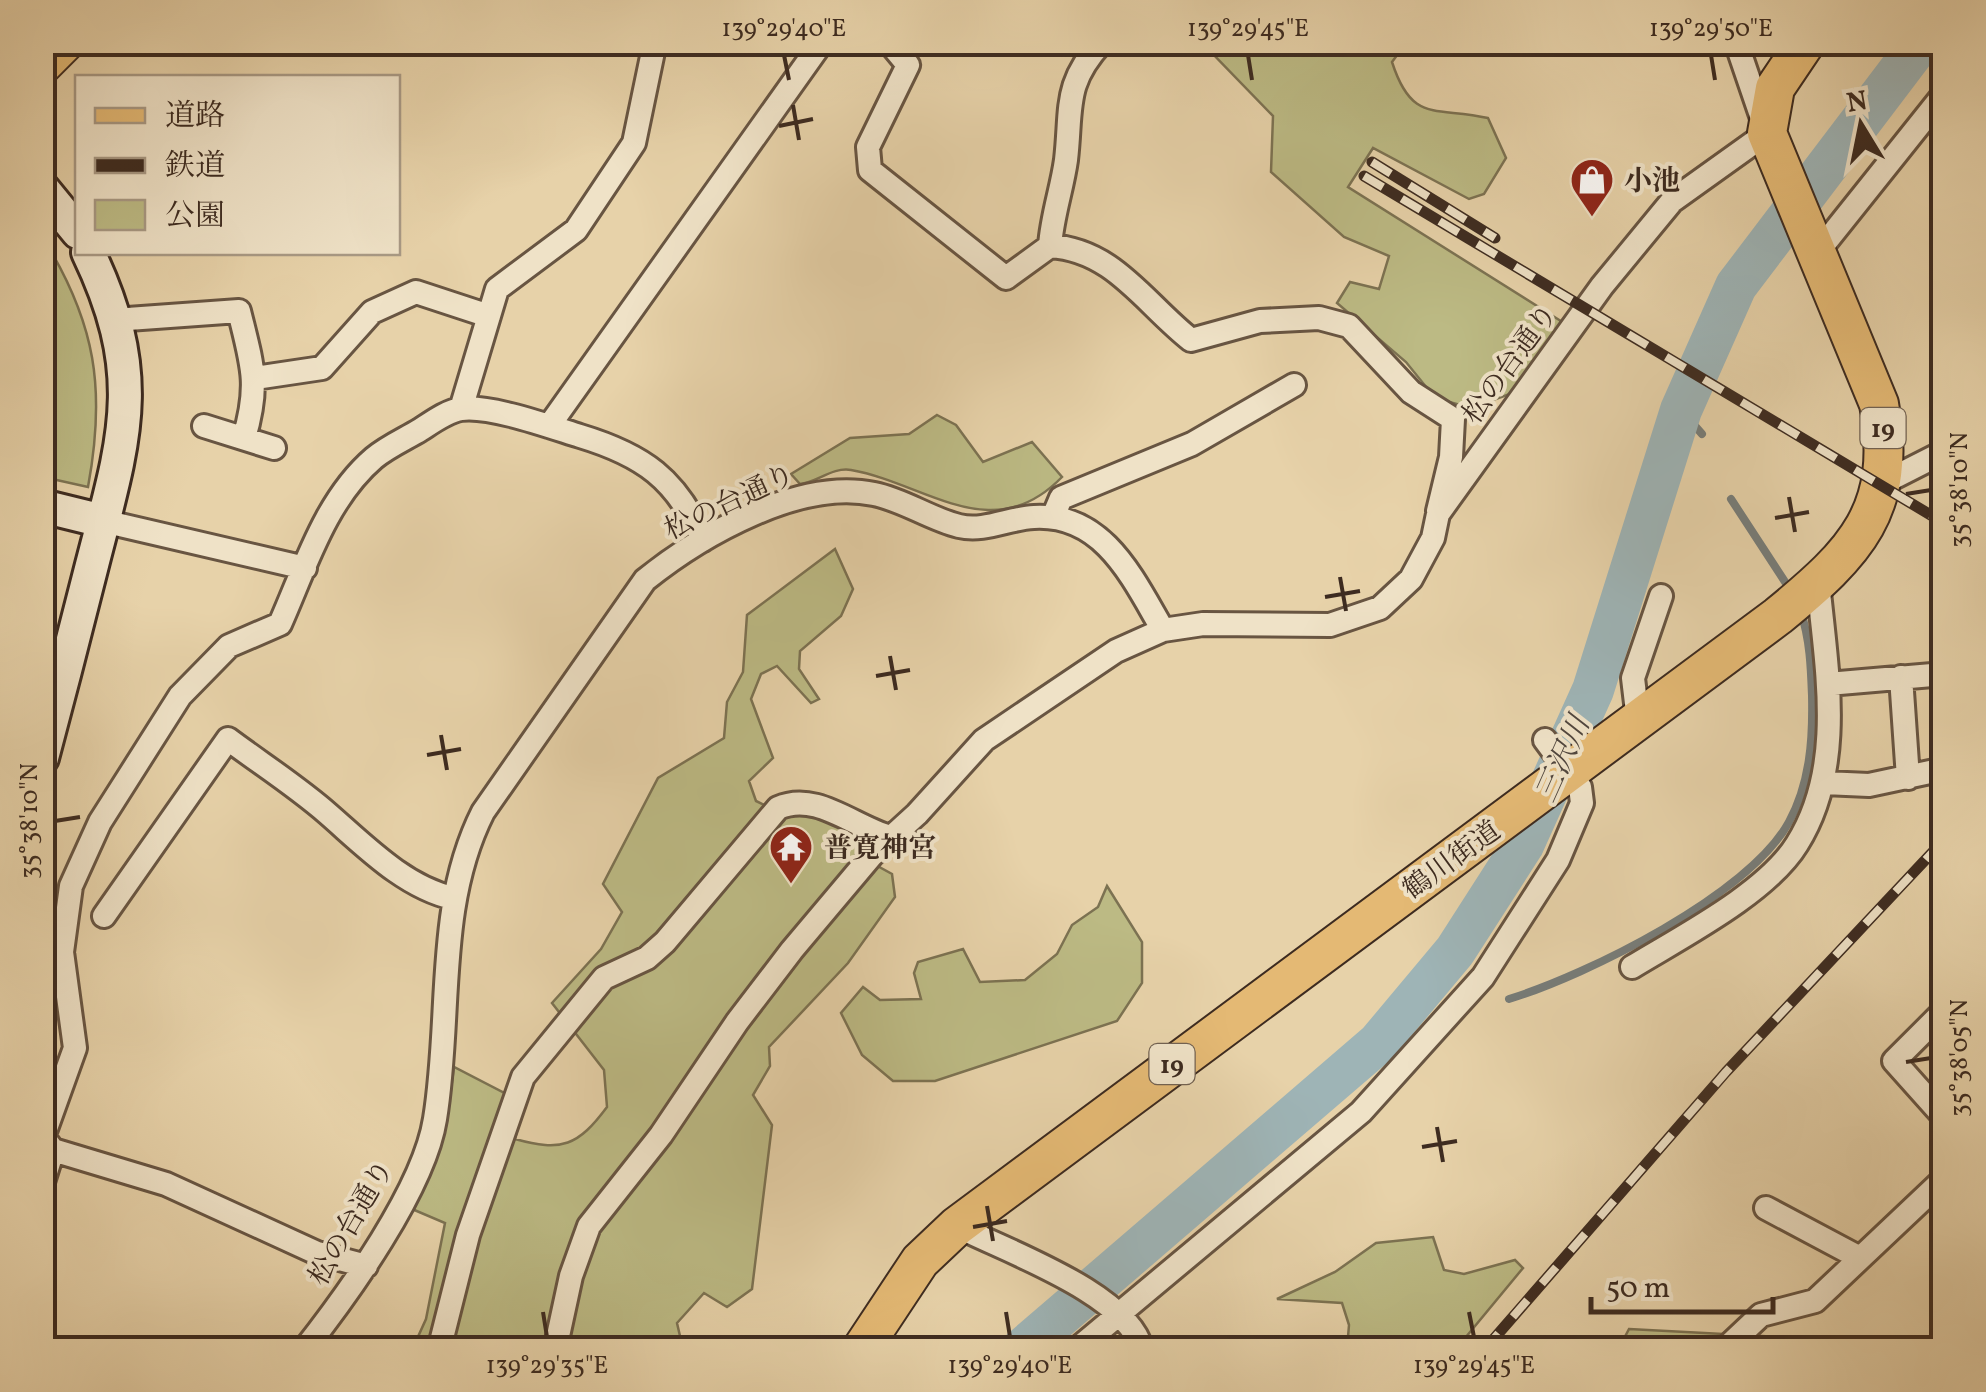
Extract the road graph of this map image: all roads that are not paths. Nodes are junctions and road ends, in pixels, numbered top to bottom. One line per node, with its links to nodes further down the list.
1 (65, 42): 9 (main road)
2 (655, 42): 19 (street)
3 (822, 42): 25 (street)
4 (889, 42): 16 (street)
5 (1102, 42): 16 (street)
6 (1736, 42): 11 (street)
7 (1806, 42): 11 (main road)
8 (1835, 42): 11 (main road)
9 (42, 65)
10 (1942, 103): 17 (street)
11 (1767, 133): 17 (main road, 鶴川街道 / 19); 31 (street, 松の台通り)
12 (42, 188): 14 (street)
13 (42, 196): 15 (street)
14 (75, 227)
15 (75, 230)
16 (1050, 246): 31 (street)
17 (1814, 247): 29 (main road, 鶴川街道 / 19)
18 (89, 255): 20 (street)
19 (489, 316): 21 (street); 23 (street)
20 (114, 320): 21 (street); 33 (street)
21 (255, 378): 26 (street)
22 (1294, 384): 32 (street)
23 (461, 409): 25 (street); 35 (street)
24 (204, 426): 26 (street)
25 (549, 426): 34 (street)
26 (244, 438): 27 (street)
27 (274, 448)
28 (1944, 452): 29 (street)
29 (1884, 482): 36 (main road, 鶴川街道 / 19)
30 (42, 506): 33 (street)
31 (1438, 514): 38 (street, 松の台通り)
32 (1054, 517): 34 (street, 松の台通り); 38 (street)
33 (103, 521): 35 (street); 43 (street)
34 (704, 540): 49 (street, 松の台通り)
35 (305, 568): 54 (street)
36 (1814, 586): 41 (street); 42 (main road, 鶴川街道 / 19)
37 (1661, 596): 42 (street)
38 (1163, 630): 48 (street, 松の台通り)
39 (1944, 674): 40 (street)
40 (1901, 677): 41 (street); 46 (street)
41 (1828, 684): 47 (street)
42 (1638, 720): 44 (main road, 鶴川街道 / 19)
43 (42, 758)
44 (1560, 761): 58 (main road, 鶴川街道 / 19); 61 (street)
45 (1944, 769): 46 (street)
46 (1908, 778): 47 (street)
47 (1824, 783): 51 (street)
48 (890, 837): 64 (street); 65 (street, 松の台通り)
49 (453, 898): 50 (street); 60 (street, 松の台通り)
50 (104, 916)
51 (1632, 967)
52 (1944, 1011): 53 (street)
53 (1944, 1117)
54 (53, 1150): 55 (street); 60 (street)
55 (42, 1185)
56 (1942, 1185): 59 (street)
57 (1766, 1208): 59 (street)
58 (956, 1226): 61 (street); 66 (main road, 鶴川街道 / 19)
59 (1860, 1258): 62 (street)
60 (366, 1266): 63 (street, 松の台通り)
61 (1117, 1310): 67 (street); 68 (street)
62 (1726, 1348)
63 (304, 1350)
64 (439, 1350)
65 (555, 1350)
66 (862, 1350)
67 (1076, 1350)
68 (1142, 1350)

